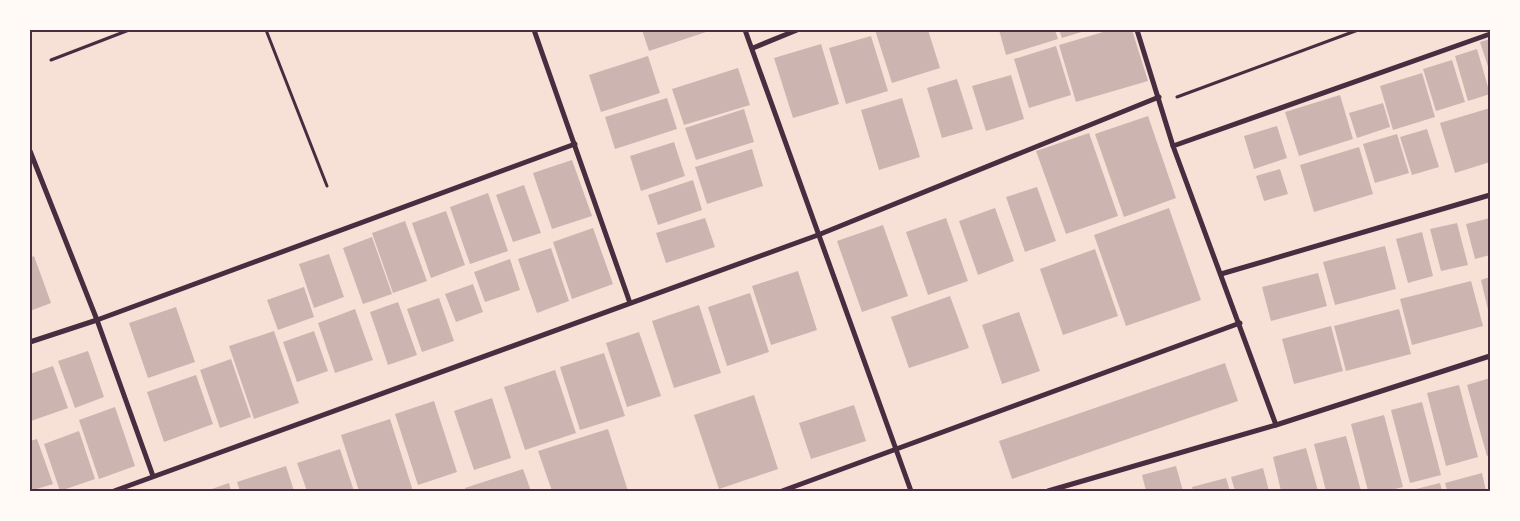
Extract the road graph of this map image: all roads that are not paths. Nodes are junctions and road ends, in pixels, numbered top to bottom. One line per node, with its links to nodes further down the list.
1 (534, 30): 8 (street)
2 (745, 30): 6 (street)
3 (797, 30): 6 (street)
4 (1137, 30): 7 (street)
5 (1490, 34): 9 (street)
6 (753, 48): 12 (street)
7 (1159, 98): 9 (street); 12 (street)
8 (575, 144): 14 (street); 15 (street)
9 (1173, 146): 13 (street)
10 (30, 151): 15 (street)
11 (1490, 196): 13 (street)
12 (818, 236): 14 (street); 20 (street)
13 (1221, 274): 16 (street)
14 (630, 303): 21 (street)
15 (97, 320): 17 (street); 21 (street)
16 (1240, 323): 19 (street); 20 (street)
17 (30, 342)
18 (1490, 356): 19 (street)
19 (1276, 425): 25 (street)
20 (898, 450): 23 (street); 24 (street)
21 (153, 476): 22 (street)
22 (114, 491)
23 (782, 491)
24 (912, 491)
25 (1048, 491)

